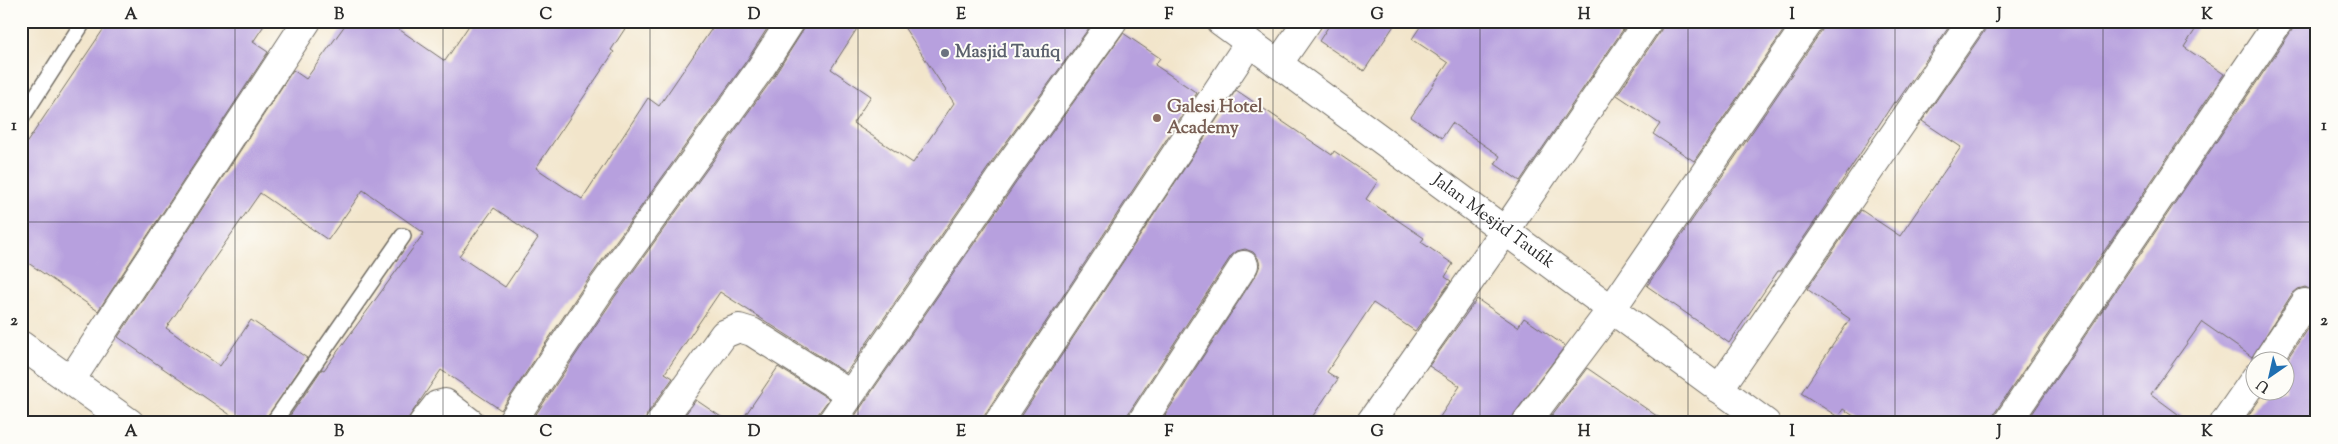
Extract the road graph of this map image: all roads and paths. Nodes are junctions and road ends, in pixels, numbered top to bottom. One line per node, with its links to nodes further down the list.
1 (84, 21): 13 (lane)
2 (307, 21): 21 (street)
3 (792, 21): 29 (street)
4 (1113, 21): 24 (street)
5 (1220, 21): 11 (street, Jalan Mesjid Taufik)
6 (1308, 21): 12 (street)
7 (1648, 21): 14 (street)
8 (1809, 21): 18 (street)
9 (1972, 21): 22 (street)
10 (2280, 21): 37 (street)
11 (1249, 43): 12 (street, Jalan Mesjid Taufik); 32 (street)
12 (1278, 64): 14 (street, Jalan Mesjid Taufik)
13 (21, 120)
14 (1505, 231): 18 (street, Jalan Mesjid Taufik); 34 (street)
15 (403, 236): 26 (lane)
16 (1244, 265): 33 (street)
17 (2305, 304): 20 (street)
18 (1611, 310): 22 (street, Jalan Mesjid Taufik); 35 (street)
19 (21, 345): 21 (street)
20 (2273, 352)
21 (71, 380): 25 (street)
22 (1719, 389): 36 (street, Jalan Mesjid Taufik)
23 (2246, 391): 38 (street)
24 (850, 394): 30 (street); 31 (street)
25 (130, 423)
26 (273, 423)
27 (423, 423): 28 (street)
28 (471, 423)
29 (511, 423)
30 (660, 423)
31 (831, 423)
32 (998, 423)
33 (1142, 423)
34 (1370, 423)
35 (1526, 423)
36 (1766, 423)
37 (2007, 423)
38 (2224, 423)

